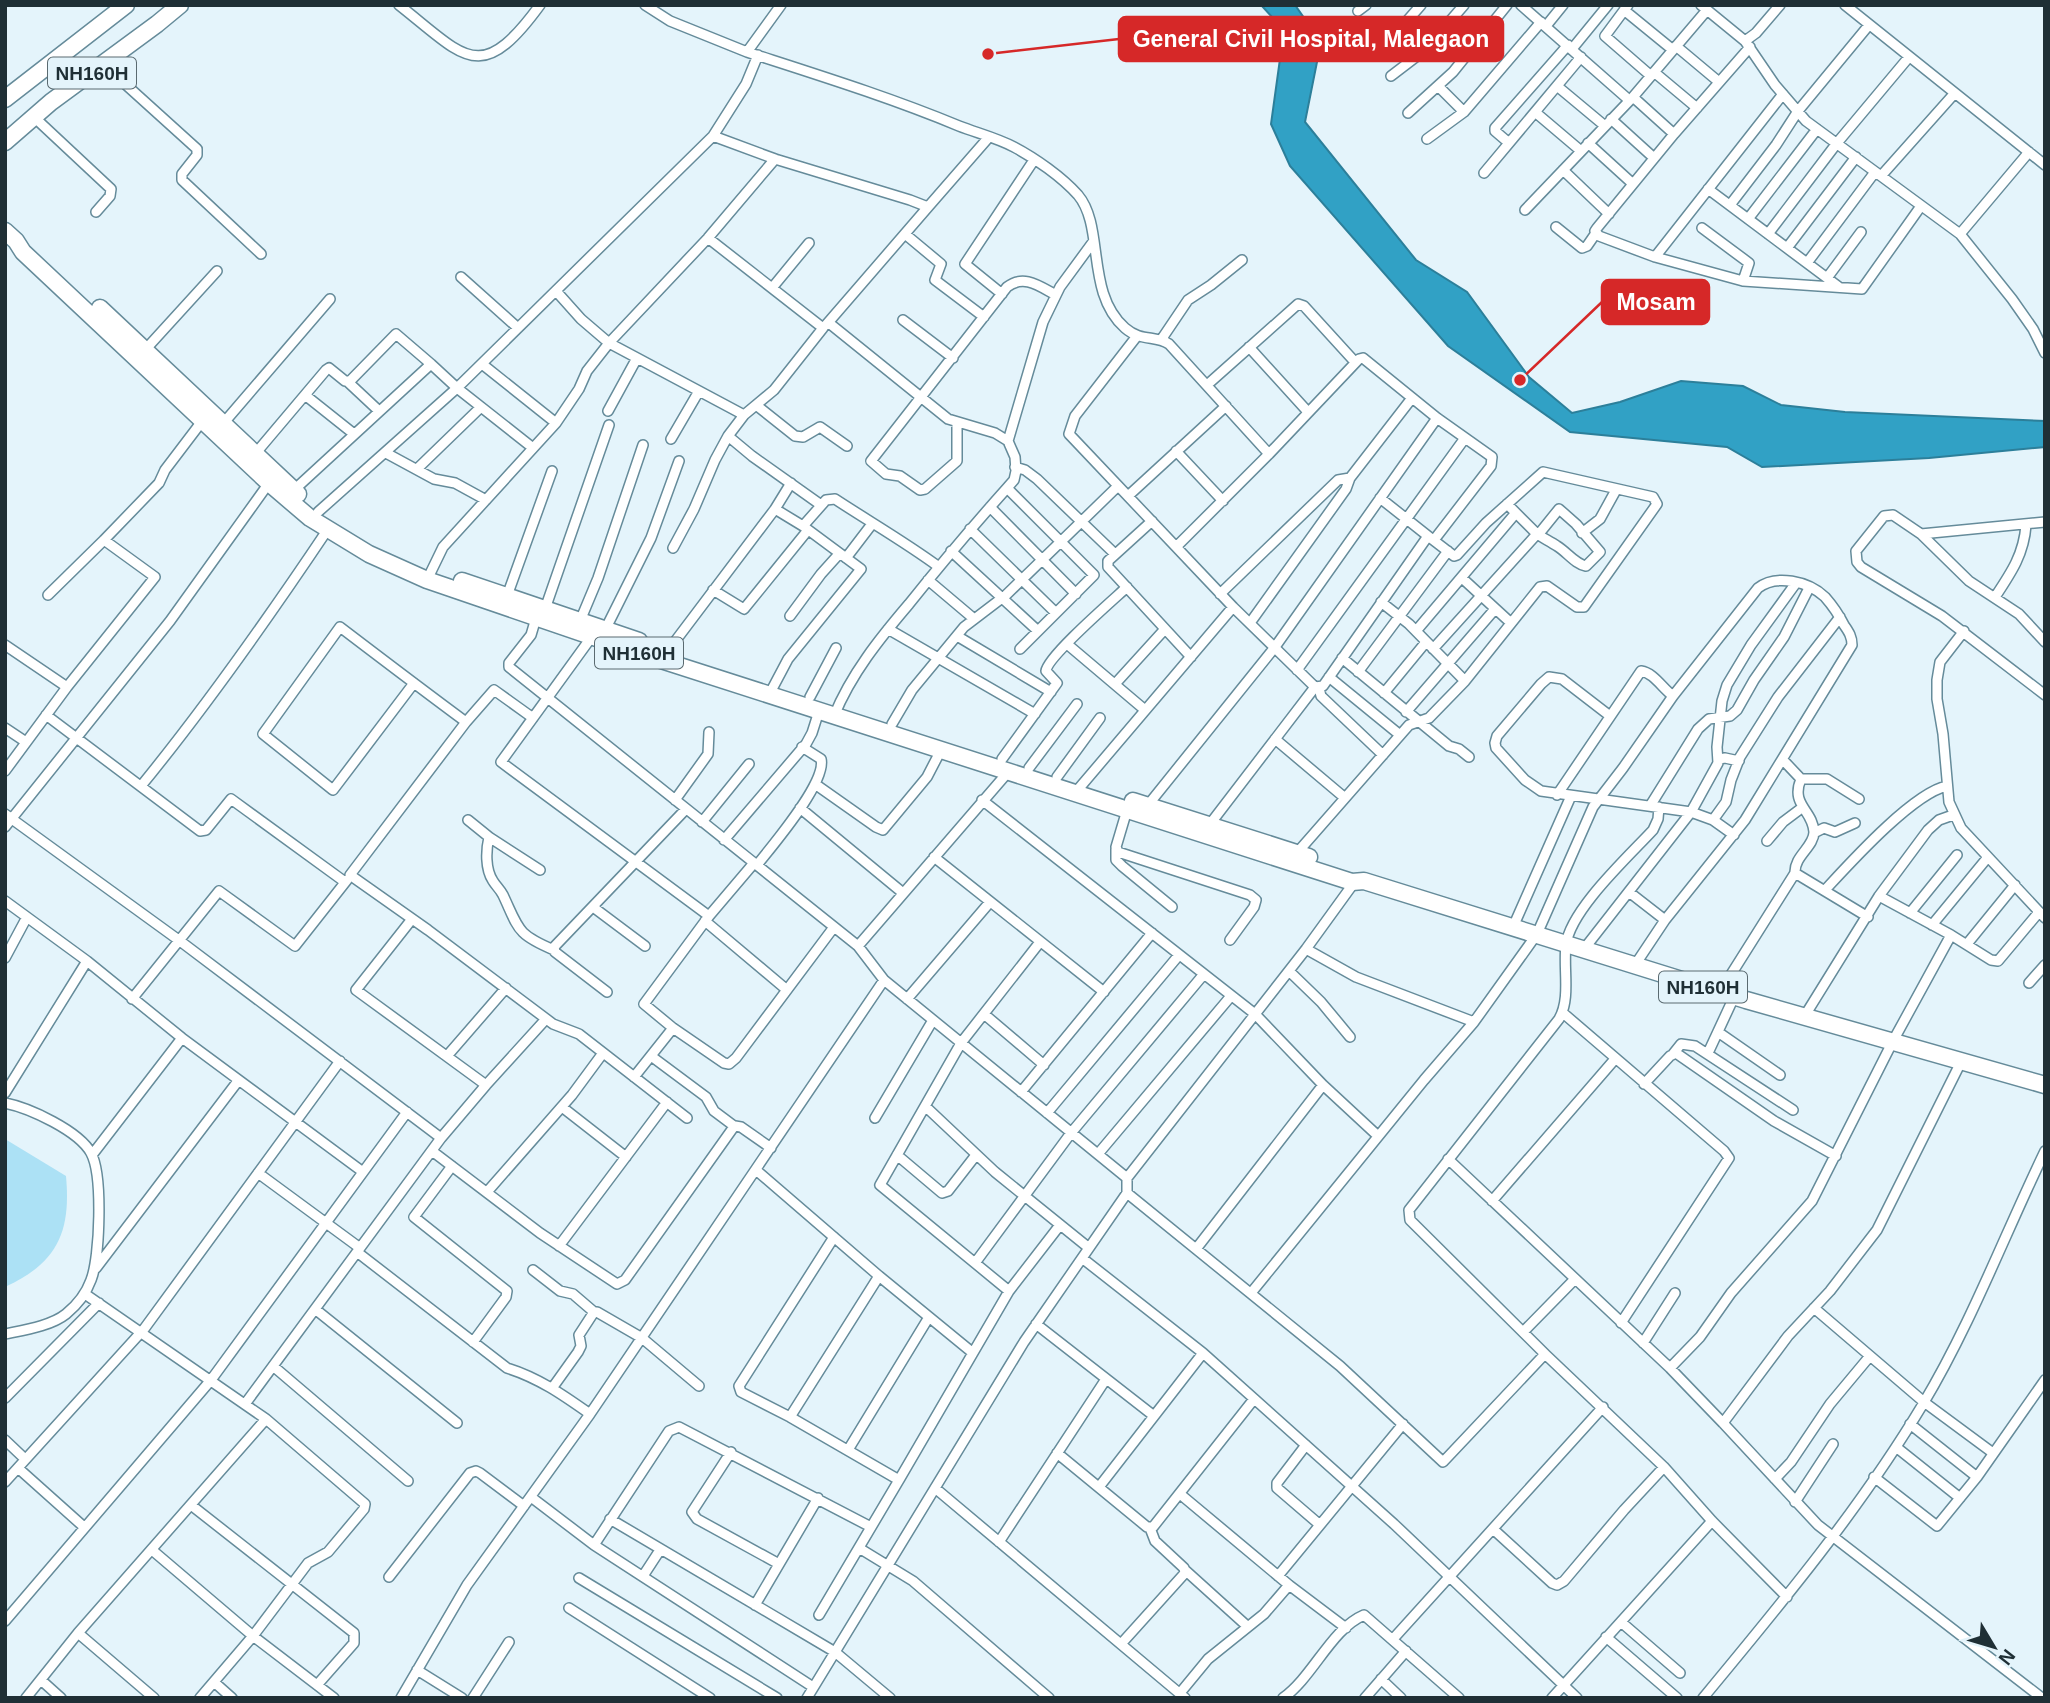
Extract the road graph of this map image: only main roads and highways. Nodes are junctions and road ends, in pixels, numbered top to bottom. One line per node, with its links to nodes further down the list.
1 (126, 5): 3 (highway, NH160H)
2 (180, 5): 4 (highway, NH160H)
3 (5, 99)
4 (5, 142)
5 (11, 236): 6 (highway, NH160H); 6 (highway, NH160H)
6 (219, 428): 7 (highway, NH160H); 7 (highway, NH160H)
7 (429, 575): 8 (highway, NH160H); 8 (highway, NH160H)
8 (540, 613): 9 (highway, NH160H); 9 (highway, NH160H)
9 (598, 631): 10 (highway, NH160H)
10 (772, 689): 11 (highway, NH160H); 11 (highway, NH160H)
11 (830, 711): 12 (highway, NH160H); 12 (highway, NH160H)
12 (1006, 765): 13 (highway, NH160H); 13 (highway, NH160H)
13 (1079, 789): 14 (highway, NH160H); 14 (highway, NH160H)
14 (1205, 830): 15 (highway, NH160H)
15 (2045, 1084)

